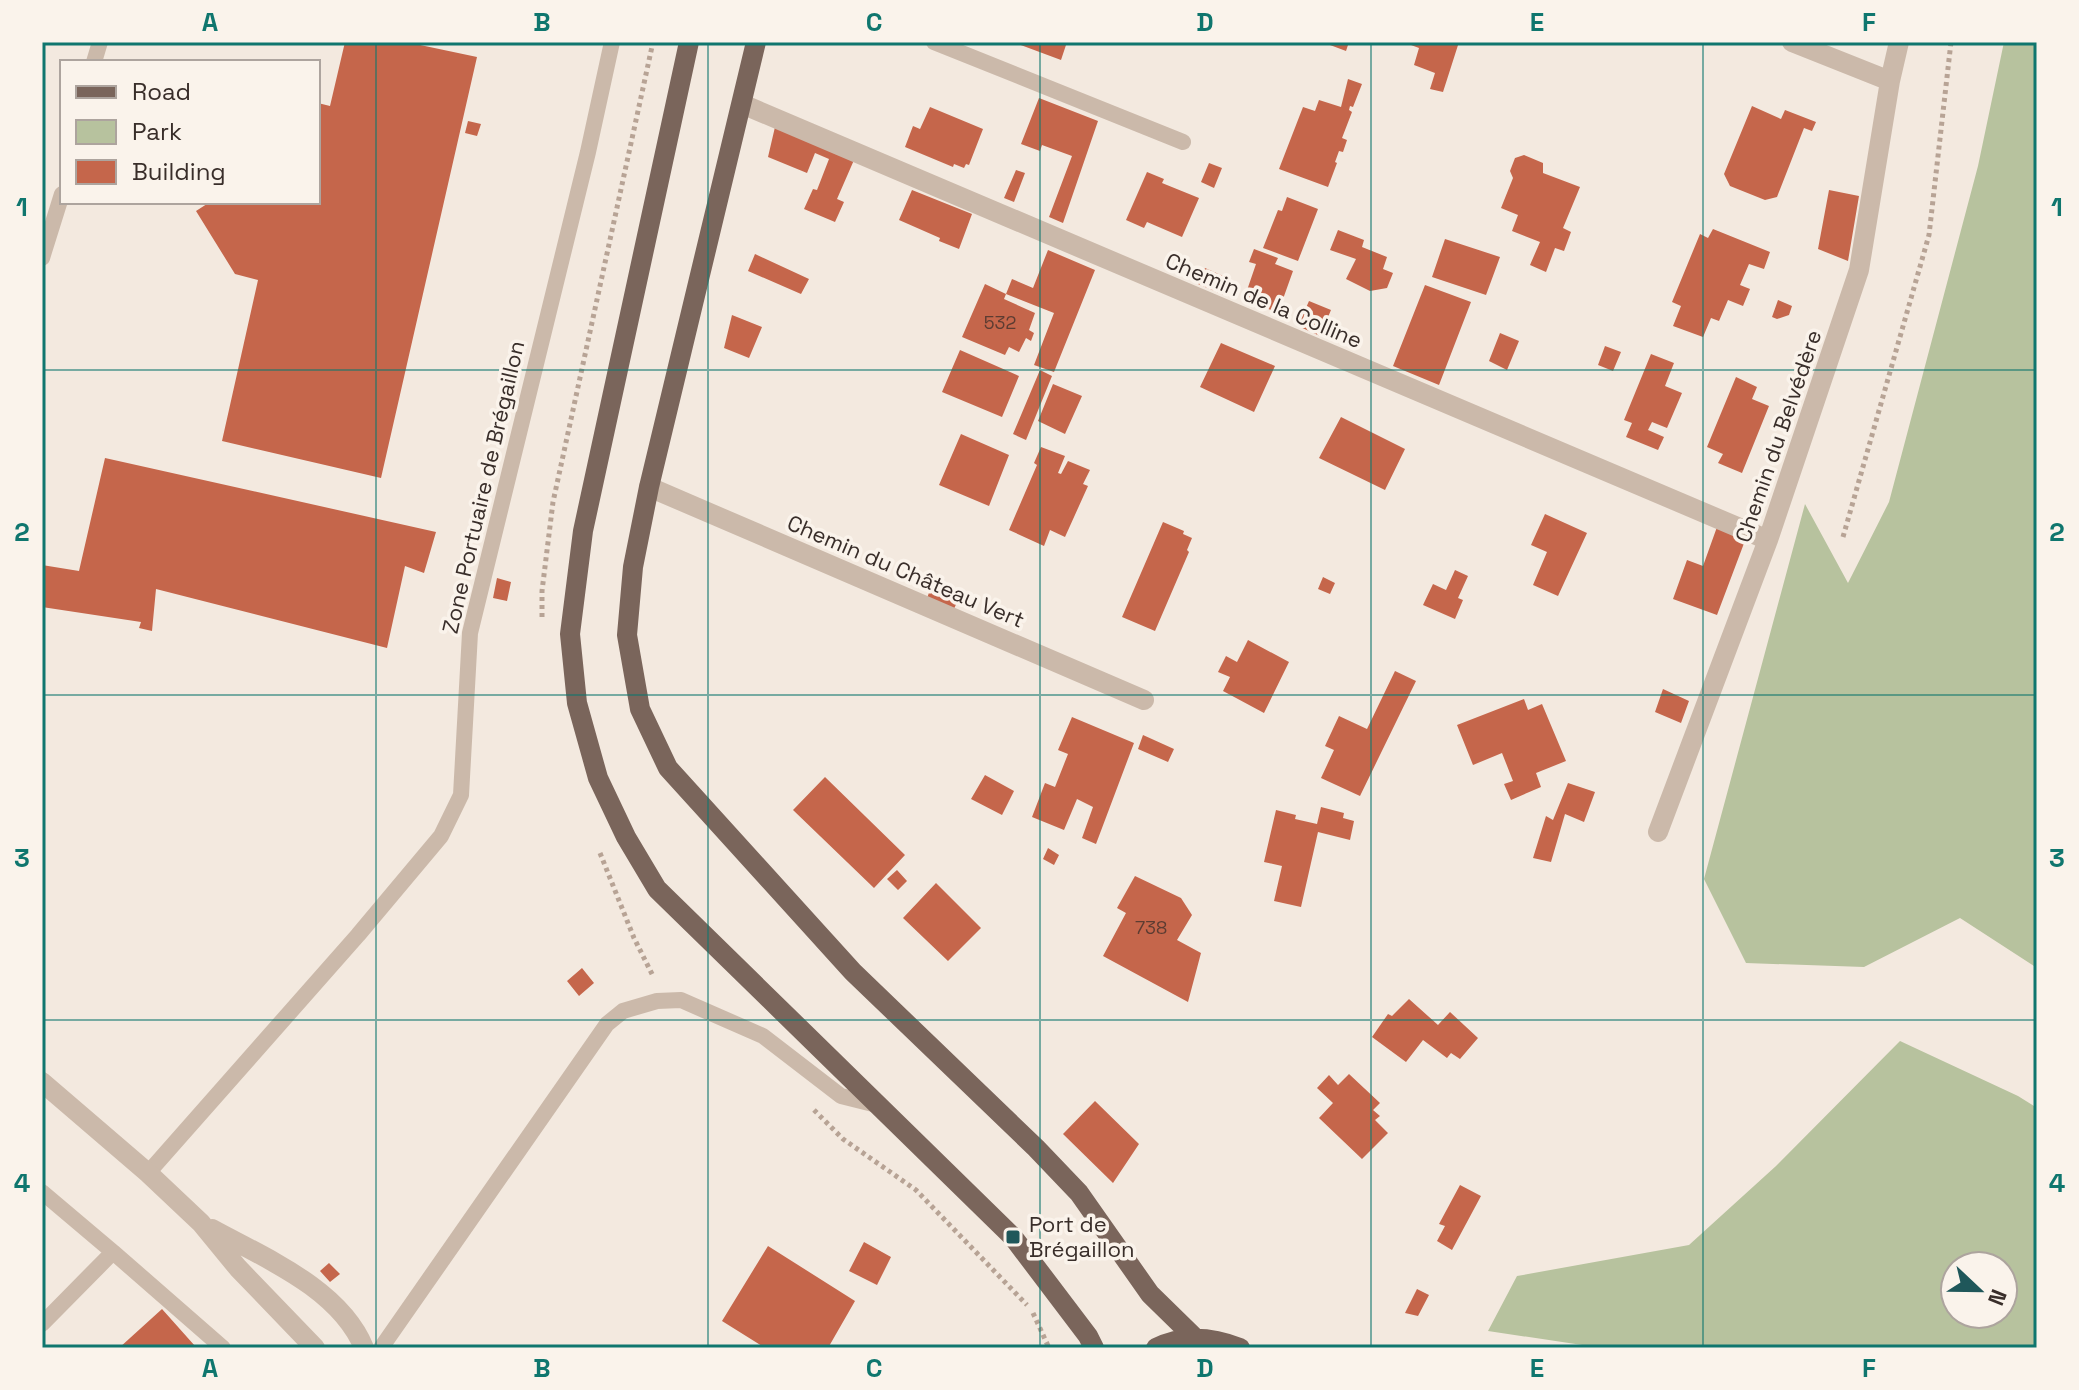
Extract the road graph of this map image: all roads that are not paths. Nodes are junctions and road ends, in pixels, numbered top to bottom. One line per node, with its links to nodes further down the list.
1 (612, 42): 18 (lane, Zone Portuaire de Brégaillon)
2 (689, 42): 17 (main road)
3 (756, 42): 8 (main road)
4 (934, 42): 9 (lane)
5 (1792, 42): 7 (street)
6 (1899, 42): 7 (street, Chemin du Belvédère)
7 (1890, 81): 13 (street, Chemin du Belvédère)
8 (742, 104): 12 (main road); 13 (street, Chemin de la Colline)
9 (1183, 142)
10 (60, 200): 11 (lane)
11 (42, 258)
12 (649, 487): 14 (street, Chemin du Château Vert); 23 (main road)
13 (1768, 540): 15 (street, Chemin du Belvédère)
14 (1144, 700)
15 (1658, 832)
16 (42, 1082): 18 (street)
17 (877, 1105): 27 (lane); 28 (main road)
18 (148, 1173): 20 (street)
19 (42, 1192): 21 (lane)
20 (201, 1223): 25 (street); 26 (street)
21 (113, 1252): 22 (lane); 24 (lane)
22 (42, 1324)
23 (1195, 1338): 29 (main road); 30 (main road)
24 (223, 1348)
25 (315, 1348)
26 (364, 1348)
27 (381, 1348)
28 (1094, 1348)
29 (1156, 1348)
30 (1240, 1348)

